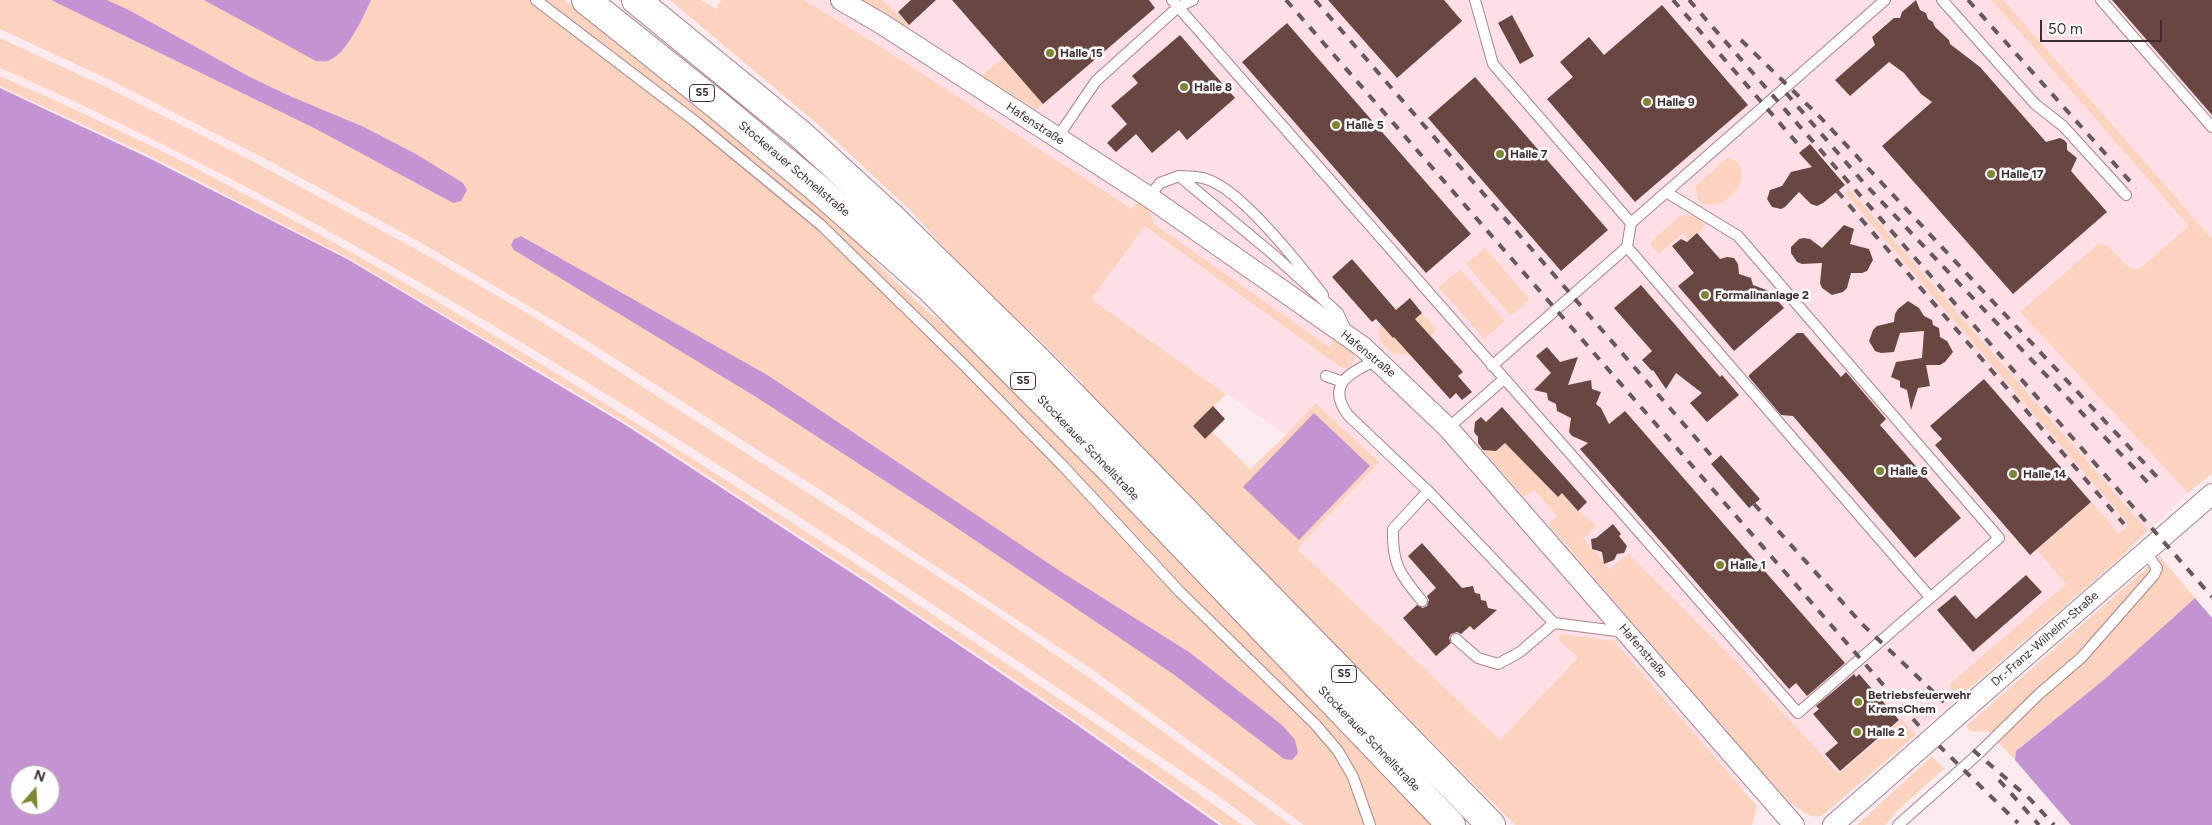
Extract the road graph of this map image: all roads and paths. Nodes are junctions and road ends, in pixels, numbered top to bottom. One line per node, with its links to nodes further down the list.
1 (536, 0): 36 (lane)
2 (586, 0): 37 (highway, Stockerauer Schnellstraße / S5)
3 (636, 0): 11 (highway, Stockerauer Schnellstraße / S5)
4 (841, 0): 13 (street, Hafenstraße)
5 (1193, 0): 10 (lane)
6 (1475, 0): 18 (lane)
7 (1885, 0): 15 (lane)
8 (1942, 0): 16 (lane)
9 (2101, 0): 12 (lane)
10 (1175, 4): 13 (lane); 23 (lane)
11 (657, 11): 38 (highway, Stockerauer Schnellstraße / S5)
12 (2212, 127)
13 (1057, 138): 17 (street, Hafenstraße)
14 (1179, 176): 17 (lane); 20 (lane); 20 (lane)
15 (1666, 192): 18 (lane); 31 (lane)
16 (2126, 195)
17 (1149, 197): 21 (street, Hafenstraße)
18 (1631, 223): 19 (lane)
19 (1627, 247): 23 (lane); 31 (lane)
20 (1338, 313): 21 (lane)
21 (1350, 338): 22 (street, Hafenstraße)
22 (1377, 360): 26 (lane); 27 (street, Hafenstraße)
23 (1492, 366): 25 (lane)
24 (1326, 376): 26 (lane)
25 (1504, 379): 27 (lane); 31 (lane)
26 (1343, 382): 28 (lane)
27 (1448, 428): 34 (street, Hafenstraße)
28 (1428, 491): 32 (lane); 33 (lane)
29 (2209, 503): 30 (street, Dr.-Franz-Wilhelm-Straße)
30 (2145, 552): 40 (street, Dr.-Franz-Wilhelm-Straße, bridge); 41 (lane)
31 (1930, 597)
32 (1422, 601)
33 (1554, 623): 34 (lane); 35 (lane)
34 (1628, 633): 39 (street, Hafenstraße)
35 (1456, 639)
36 (1370, 825)
37 (1451, 825)
38 (1491, 825)
39 (1794, 825)
40 (1833, 825)
41 (1898, 825)

